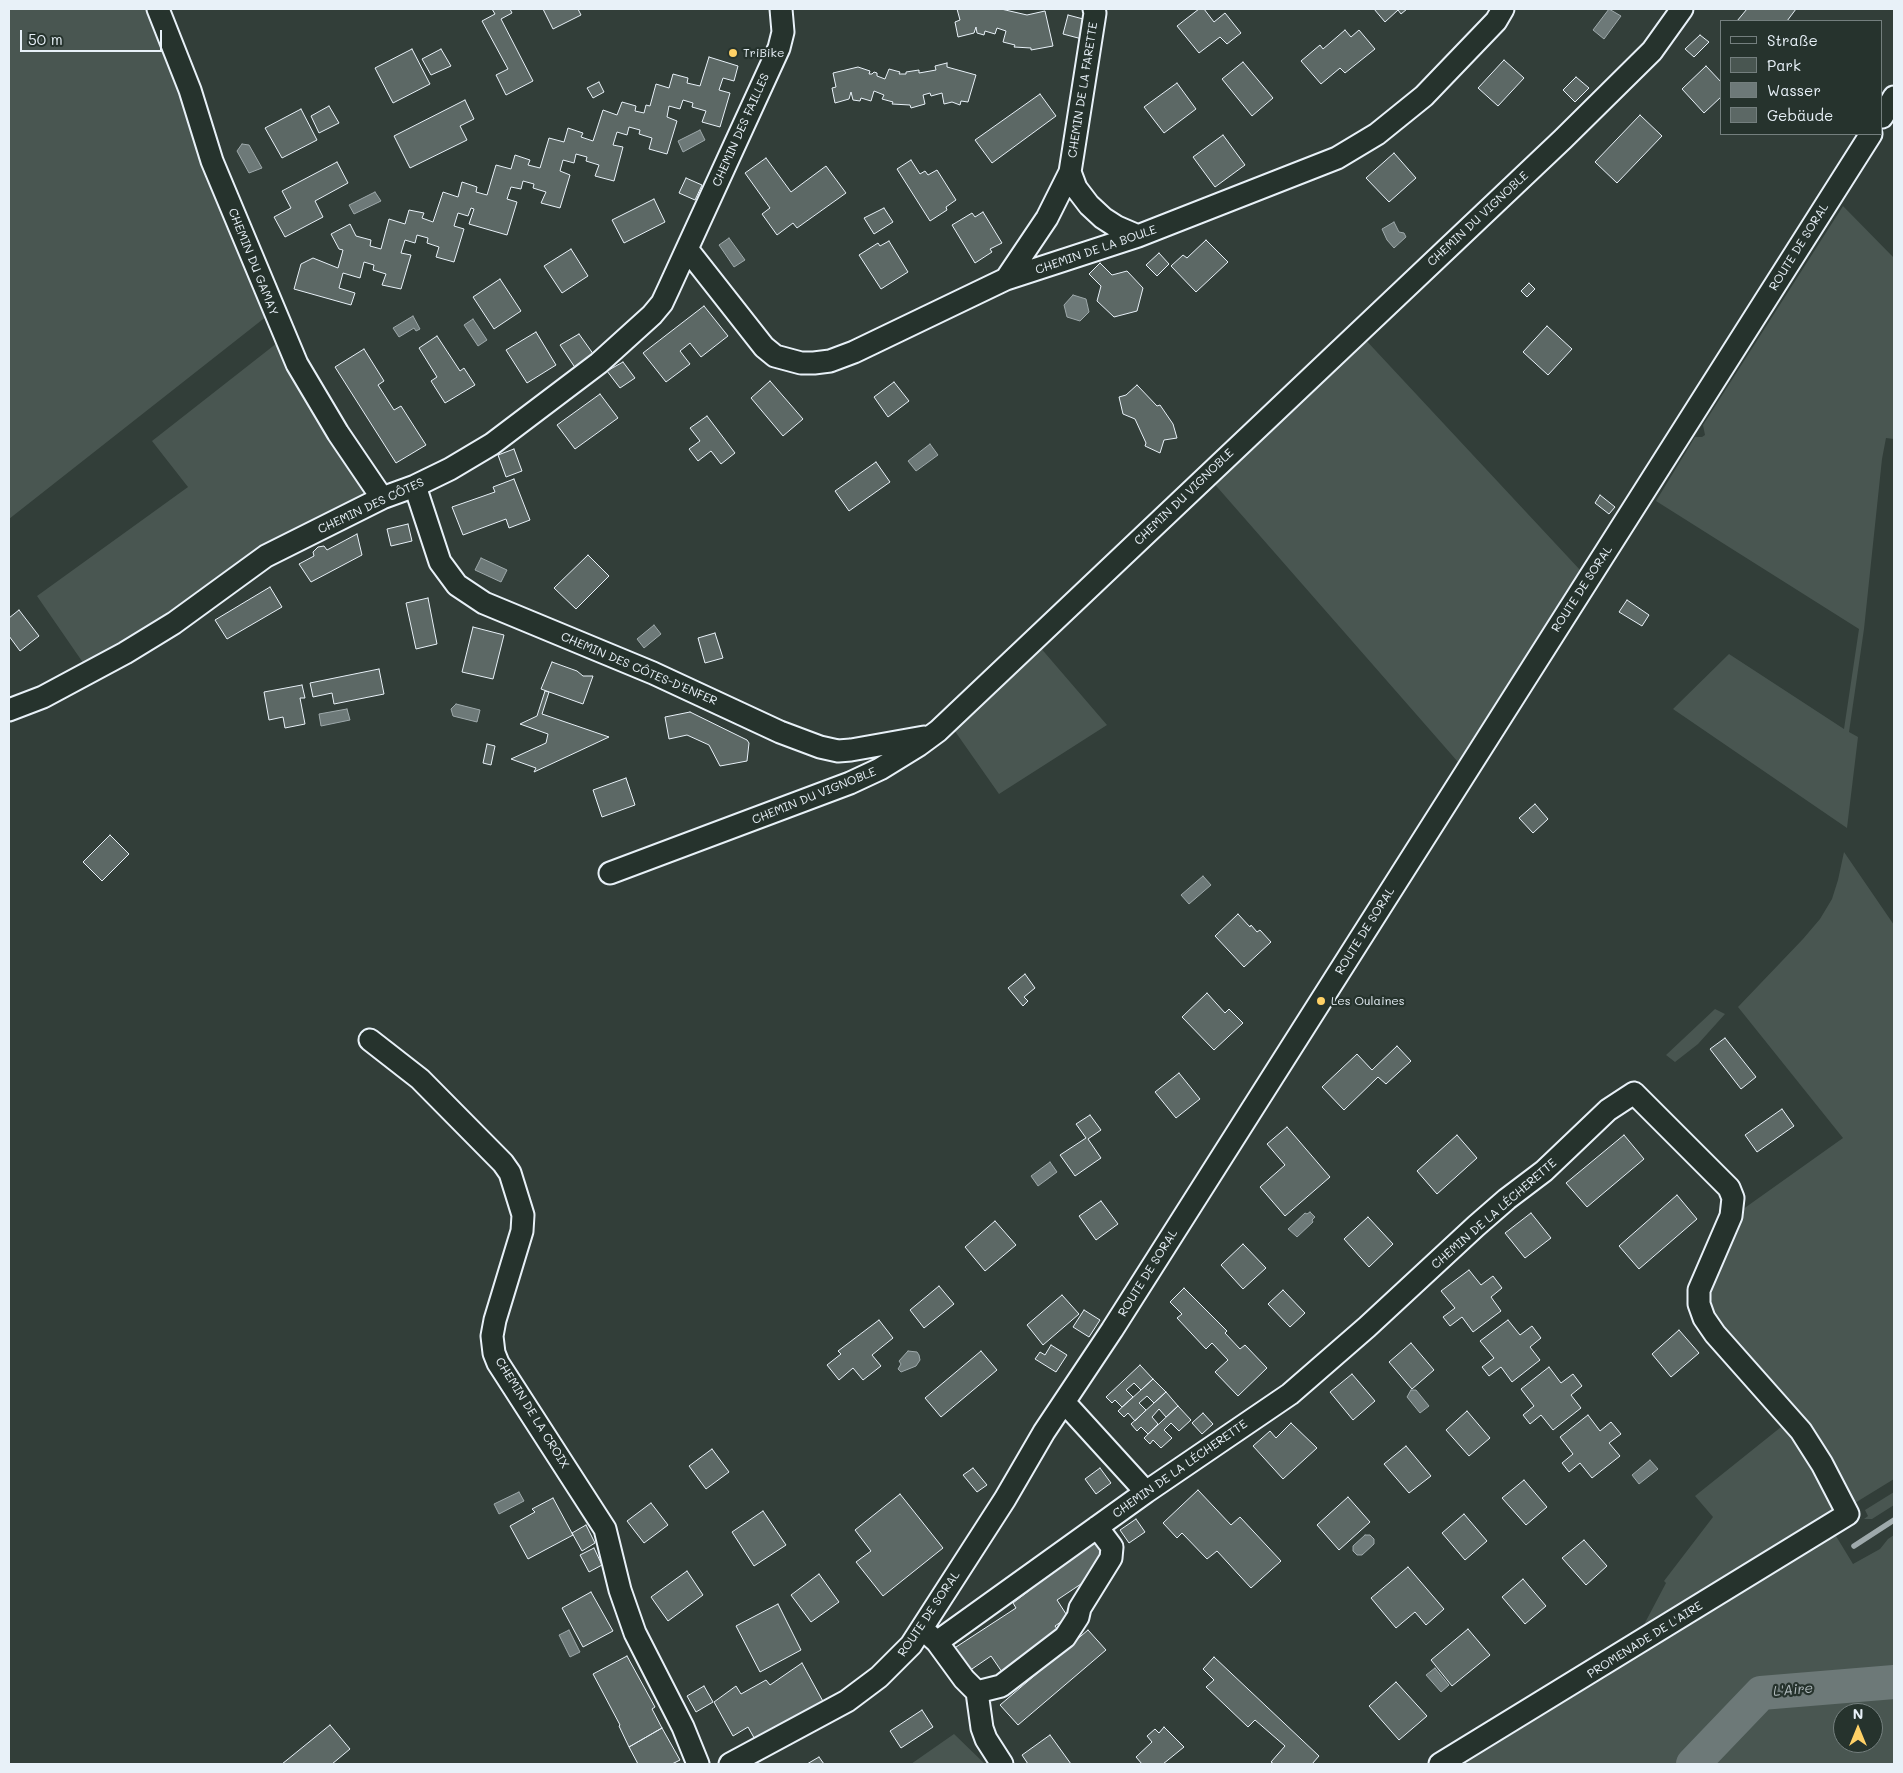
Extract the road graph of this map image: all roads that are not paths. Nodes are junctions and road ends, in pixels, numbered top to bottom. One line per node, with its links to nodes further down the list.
1 (158, 9): 14 (street, CHEMIN DU GAMAY)
2 (781, 9): 11 (street, CHEMIN DES FAILLES)
3 (1094, 9): 9 (street, CHEMIN DE LA FARETTE)
4 (1503, 9): 10 (street, CHEMIN DE LA BOULE)
5 (1682, 9): 16 (street, CHEMIN DU VIGNOBLE)
6 (1894, 97): 7 (street)
7 (1883, 115)
8 (1870, 135): 19 (street, ROUTE DE SORAL)
9 (1070, 172): 10 (street, CHEMIN DE LA FARETTE); 12 (street, CHEMIN DE LA FARETTE)
10 (1138, 236): 12 (street, CHEMIN DE LA BOULE)
11 (687, 249): 12 (street, CHEMIN DE LA BOULE); 13 (street, CHEMIN DES CÔTES)
12 (1006, 279)
13 (415, 486): 14 (street, CHEMIN DES CÔTES); 16 (street, CHEMIN DES CÔTES-D'ENFER)
14 (382, 498): 15 (street, CHEMIN DES CÔTES)
15 (9, 710)
16 (931, 736): 17 (street, CHEMIN DU VIGNOBLE)
17 (610, 873)
18 (370, 1040): 25 (street, CHEMIN DE LA CROIX)
19 (1064, 1402): 20 (street); 23 (street, ROUTE DE SORAL)
20 (1146, 1492): 21 (street, CHEMIN DE LA LÉCHERETTE); 22 (street, CHEMIN DE LA LÉCHERETTE)
21 (1848, 1514): 28 (street, PROMENADE DE L'AIRE)
22 (1097, 1527): 23 (street, CHEMIN DE LA LÉCHERETTE); 24 (street)
23 (929, 1635): 24 (street); 26 (street, ROUTE DE SORAL)
24 (977, 1692): 27 (street)
25 (698, 1764)
26 (730, 1764)
27 (1002, 1764)
28 (1440, 1764)

